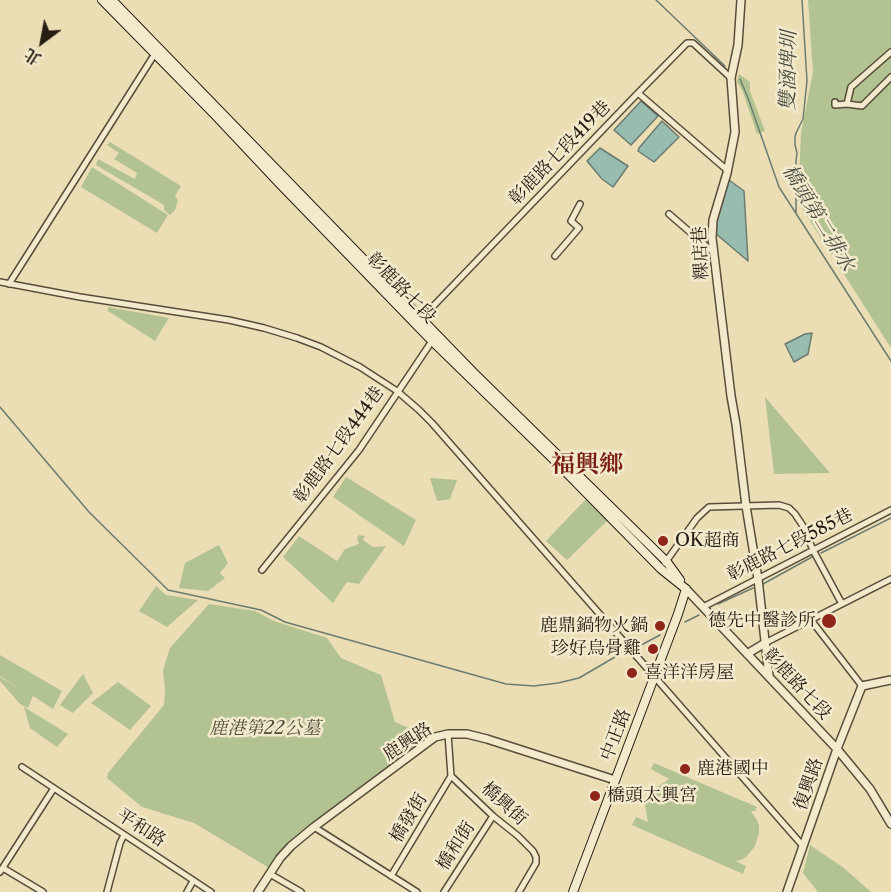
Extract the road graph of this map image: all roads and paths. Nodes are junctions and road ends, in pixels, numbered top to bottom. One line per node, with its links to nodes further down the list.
1 (102, 0): 4 (main road, 彰鹿路七段)
2 (112, 0): 4 (main road, 彰鹿路七段)
3 (741, 0): 7 (street, 粿店巷)
4 (157, 51): 17 (street); 18 (main road, 彰鹿路七段)
5 (891, 52): 9 (street)
6 (891, 77): 9 (street)
7 (731, 78): 8 (street, 彰鹿路七段419巷); 11 (street, 粿店巷)
8 (638, 93): 11 (street); 18 (street, 彰鹿路七段419巷)
9 (847, 104): 10 (street)
10 (835, 105)
11 (727, 170): 14 (street, 粿店巷)
12 (580, 204): 15 (street)
13 (669, 214): 14 (street)
14 (713, 252): 21 (street, 粿店巷)
15 (555, 256)
16 (0, 282): 17 (street)
17 (9, 284): 20 (street)
18 (419, 322): 19 (main road, 彰鹿路七段)
19 (434, 337): 20 (street, 彰鹿路七段444巷); 24 (main road, 彰鹿路七段); 25 (main road, 彰鹿路七段)
20 (397, 391): 26 (street, 彰鹿路七段444巷); 35 (street)
21 (746, 506): 23 (street); 24 (street); 27 (street, 粿店巷)
22 (891, 510): 23 (street, 彰鹿路七段585巷)
23 (813, 550): 27 (street, 彰鹿路七段585巷); 30 (street)
24 (667, 562): 25 (street); 29 (main road, 彰鹿路七段)
25 (661, 569): 29 (main road, 彰鹿路七段)
26 (262, 570)
27 (758, 579): 31 (street, 彰鹿路七段585巷); 33 (street, 粿店巷)
28 (891, 579): 30 (street)
29 (686, 588): 31 (street, 彰鹿路七段); 35 (main road, 中正路)
30 (842, 604): 32 (street)
31 (703, 607): 34 (street, 彰鹿路七段)
32 (812, 620): 33 (street); 38 (street)
33 (765, 643): 34 (street); 36 (street, 粿店巷)
34 (747, 654): 36 (street, 彰鹿路七段)
35 (655, 676): 43 (main road, 中正路); 49 (street)
36 (769, 676): 40 (street, 彰鹿路七段)
37 (891, 680): 38 (street)
38 (862, 686): 40 (street, 復興路)
39 (448, 734): 42 (street); 43 (street, 鹿興路); 47 (street, 鹿興路)
40 (837, 749): 46 (street, 彰鹿路七段); 49 (street, 復興路)
41 (22, 767): 44 (street, 平和路)
42 (451, 776): 45 (street, 橋興街); 52 (street, 橋發街)
43 (615, 780): 63 (main road, 中正路)
44 (54, 788): 48 (street, 平和路); 50 (street)
45 (493, 816): 61 (street, 橋和街); 62 (street, 橋興街)
46 (891, 824)
47 (314, 827): 51 (street, 鹿興路); 52 (street)
48 (124, 835): 53 (street, 平和路); 55 (street)
49 (803, 846): 64 (street, 復興路)
50 (1, 870): 54 (street)
51 (270, 874): 58 (street, 鹿興路); 59 (street)
52 (391, 876): 60 (street)
53 (193, 881): 56 (street); 57 (street, 平和路)
54 (43, 892)
55 (107, 892)
56 (186, 892)
57 (211, 892)
58 (258, 892)
59 (301, 892)
60 (417, 892)
61 (444, 892)
62 (519, 892)
63 (573, 892)
64 (787, 892)

